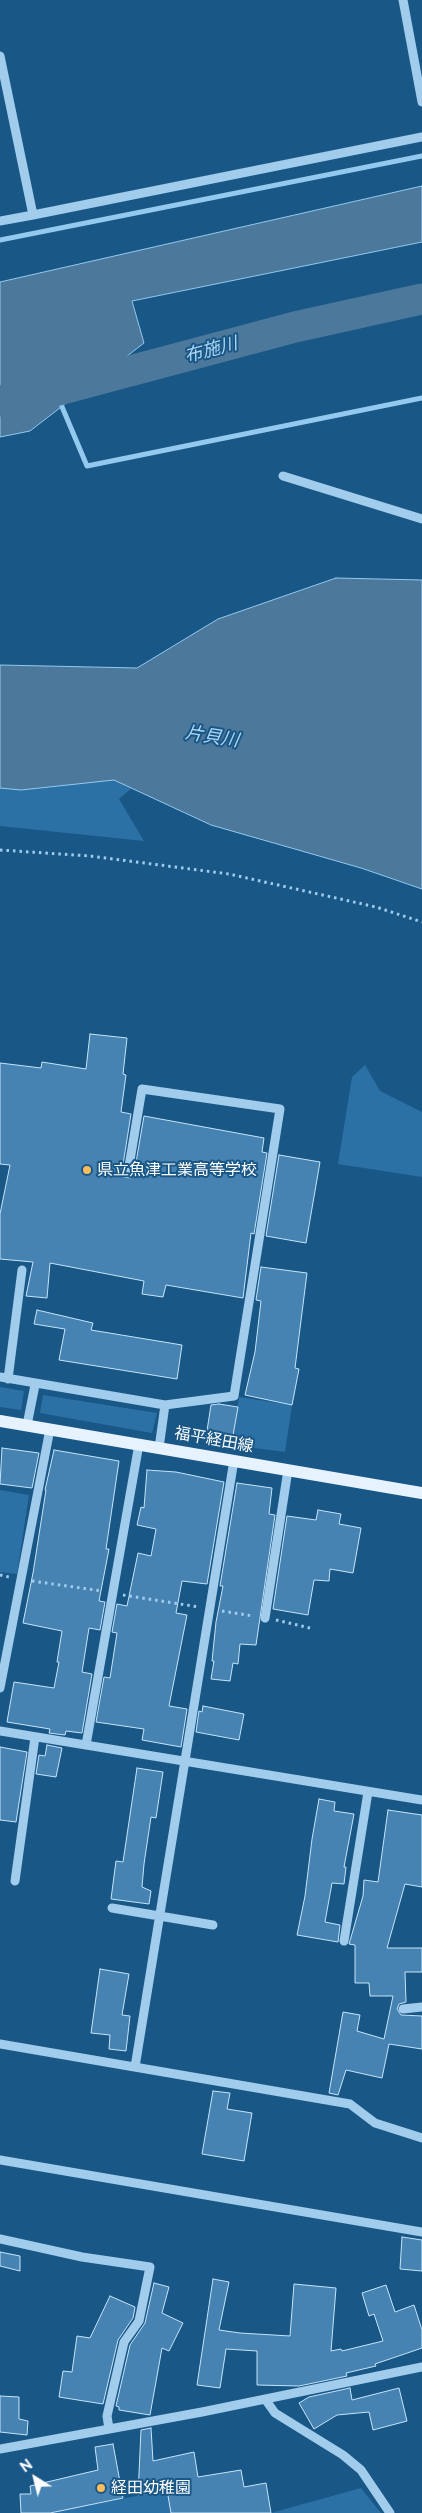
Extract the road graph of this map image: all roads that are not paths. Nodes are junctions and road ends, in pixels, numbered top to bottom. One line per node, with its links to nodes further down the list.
1 (403, 0): 3 (street)
2 (0, 56): 5 (street)
3 (422, 102)
4 (422, 137): 5 (street)
5 (33, 215): 6 (street)
6 (0, 221)
7 (283, 476): 8 (street)
8 (422, 519)
9 (128, 1172): 13 (street)
10 (22, 1270): 11 (street)
11 (4, 1378): 12 (street)
12 (35, 1385): 13 (street); 15 (street)
13 (165, 1405): 18 (street)
14 (0, 1420): 15 (main road, 福平経田線)
15 (27, 1425): 16 (main road, 福平経田線)
16 (50, 1429): 17 (main road, 福平経田線); 23 (street)
17 (139, 1444): 18 (main road, 福平経田線); 26 (street)
18 (159, 1448): 19 (main road, 福平経田線)
19 (234, 1460): 20 (main road, 福平経田線); 27 (street)
20 (288, 1470): 21 (main road, 福平経田線); 22 (street)
21 (422, 1492)
22 (264, 1618)
23 (0, 1688)
24 (0, 1731): 25 (street)
25 (35, 1737): 26 (street); 30 (street)
26 (86, 1745): 27 (street)
27 (185, 1762): 28 (street); 32 (street)
28 (368, 1792): 29 (street); 34 (street)
29 (422, 1800)
30 (15, 1881)
31 (112, 1908): 32 (street)
32 (160, 1915): 33 (street); 38 (street)
33 (213, 1925)
34 (344, 1941)
35 (422, 2007): 36 (street)
36 (403, 2009)
37 (0, 2044): 38 (street)
38 (135, 2067): 39 (street)
39 (422, 2138)
40 (0, 2160): 41 (street)
41 (422, 2232)
42 (0, 2238): 45 (street)
43 (422, 2367): 44 (street)
44 (265, 2399): 45 (street); 47 (street)
45 (109, 2429): 46 (street)
46 (0, 2449)
47 (390, 2513)

